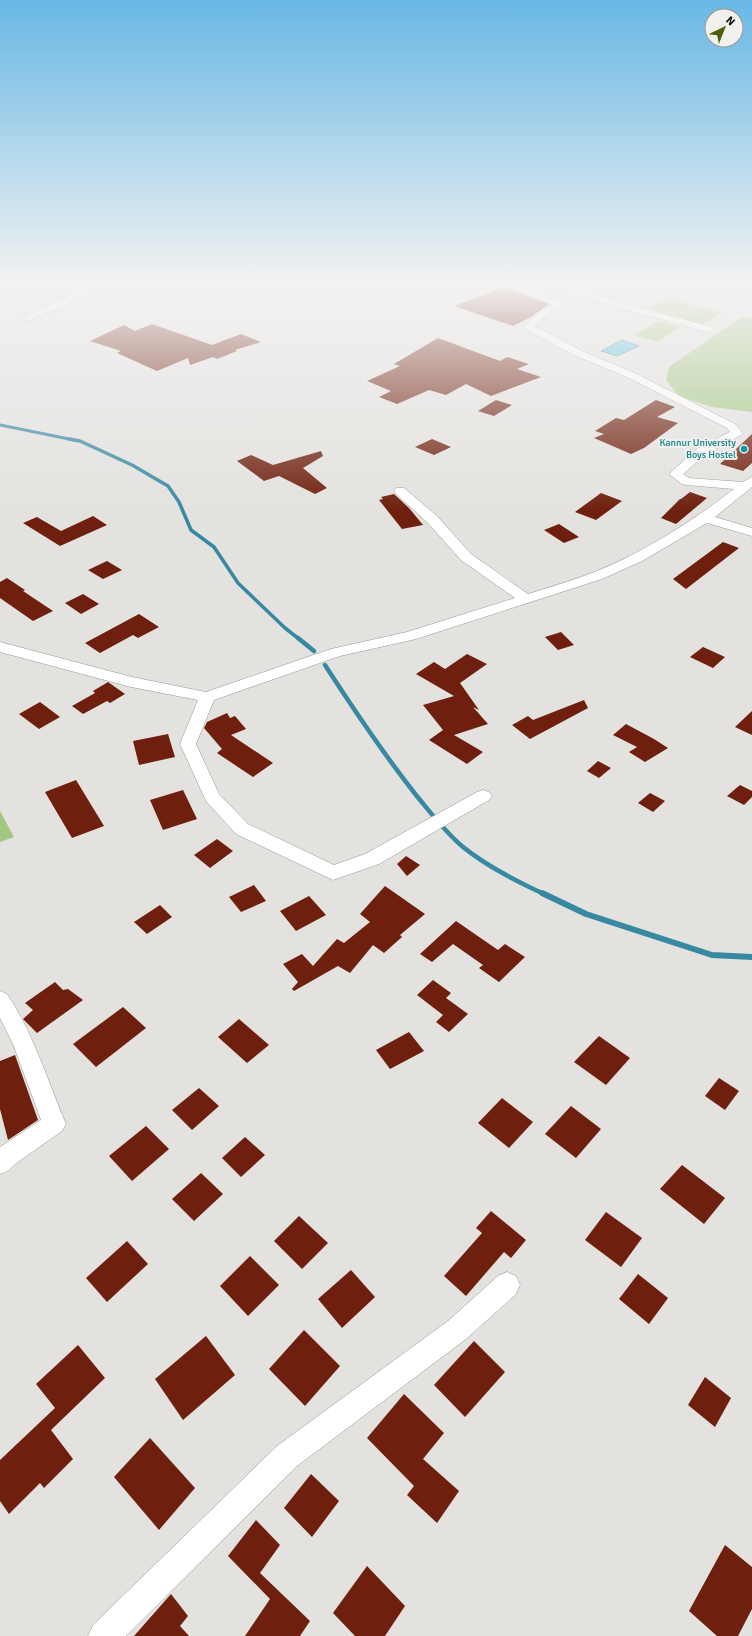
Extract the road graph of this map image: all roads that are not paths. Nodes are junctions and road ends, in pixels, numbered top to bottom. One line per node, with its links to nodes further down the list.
1 (593, 359): 2 (street)
2 (749, 484): 4 (street)
3 (400, 491): 6 (street)
4 (705, 518): 5 (street); 6 (street)
5 (752, 532)
6 (526, 599): 8 (street)
7 (0, 647): 8 (street)
8 (207, 697): 9 (street)
9 (483, 796)
10 (0, 1000): 11 (street)
11 (0, 1163)
12 (507, 1284): 13 (street)
13 (104, 1636)

